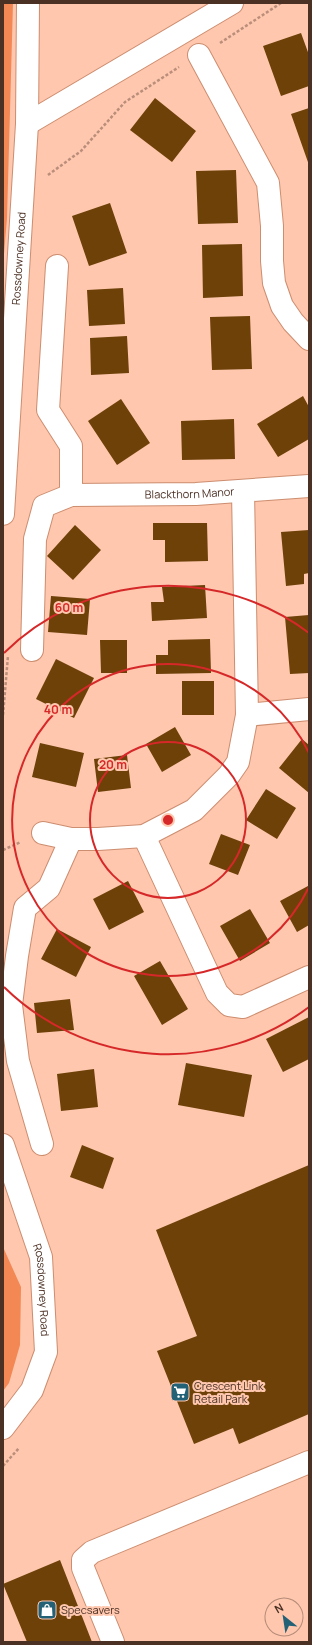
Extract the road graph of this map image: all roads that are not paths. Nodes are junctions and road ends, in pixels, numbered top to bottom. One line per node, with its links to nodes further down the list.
1 (28, 3): 4 (street, Rossdowney Road)
2 (232, 3): 4 (street)
3 (199, 55): 7 (street)
4 (27, 124): 6 (street, Rossdowney Road)
5 (57, 266): 10 (street)
6 (10, 274): 11 (street, Rossdowney Road)
7 (309, 339)
8 (309, 486): 9 (street, Blackthorn Manor)
9 (243, 491): 10 (street, Blackthorn Manor); 14 (street)
10 (71, 495): 12 (street)
11 (3, 514)
12 (32, 650)
13 (309, 709): 14 (street)
14 (247, 715): 16 (street)
15 (42, 833): 17 (street)
16 (144, 836): 17 (street); 18 (street)
17 (70, 839): 19 (street)
18 (309, 977)
19 (42, 1144)
20 (3, 1145): 21 (street, Rossdowney Road)
21 (3, 1428)
22 (309, 1462): 23 (street)
23 (114, 1642)

